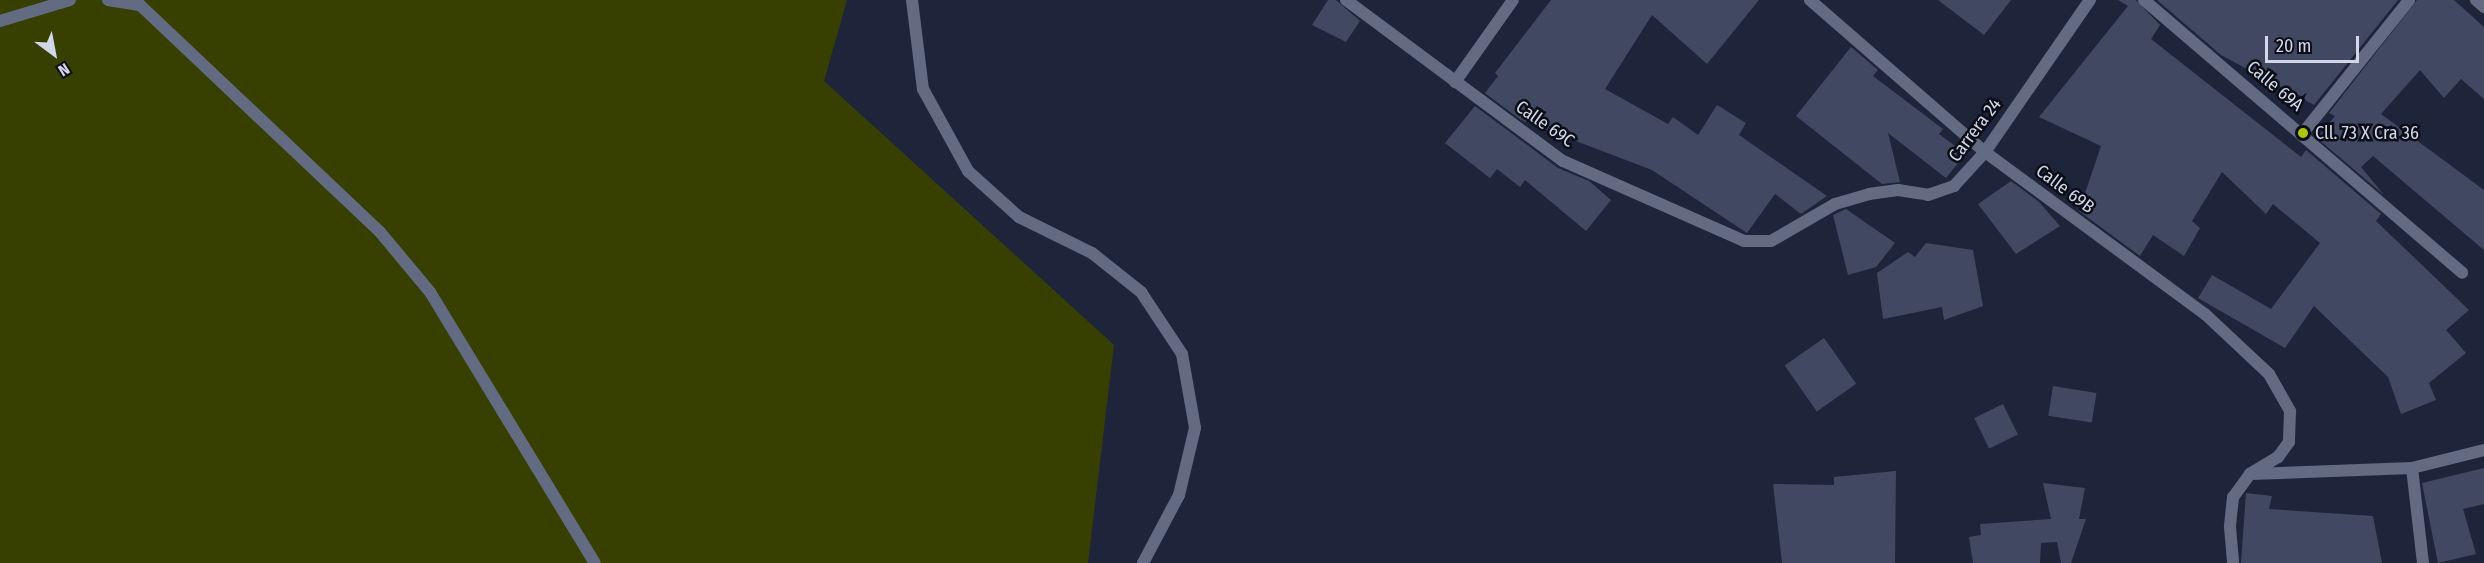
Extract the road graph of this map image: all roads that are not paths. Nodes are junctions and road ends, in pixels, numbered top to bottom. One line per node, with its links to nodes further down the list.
1 (70, 0): 12 (street)
2 (108, 0): 21 (street)
3 (912, 0): 22 (street)
4 (1346, 0): 13 (street, Calle 69C)
5 (1513, 0): 13 (street)
6 (1810, 0): 15 (street, Calle 69B)
7 (2090, 0): 15 (street, Carrera 24)
8 (2144, 0): 14 (street, Calle 69A)
9 (2409, 0): 14 (street)
10 (2476, 0): 11 (street)
11 (2484, 7)
12 (0, 21)
13 (1455, 82): 16 (street, Calle 69C)
14 (2303, 133): 17 (street, Calle 69A)
15 (1985, 152): 16 (street, Carrera 24); 20 (street, Calle 69B)
16 (1744, 242)
17 (2462, 273)
18 (2484, 450): 19 (street)
19 (2412, 468): 20 (street); 24 (street)
20 (2250, 474): 23 (street)
21 (595, 563)
22 (1143, 563)
23 (2233, 563)
24 (2423, 563)

